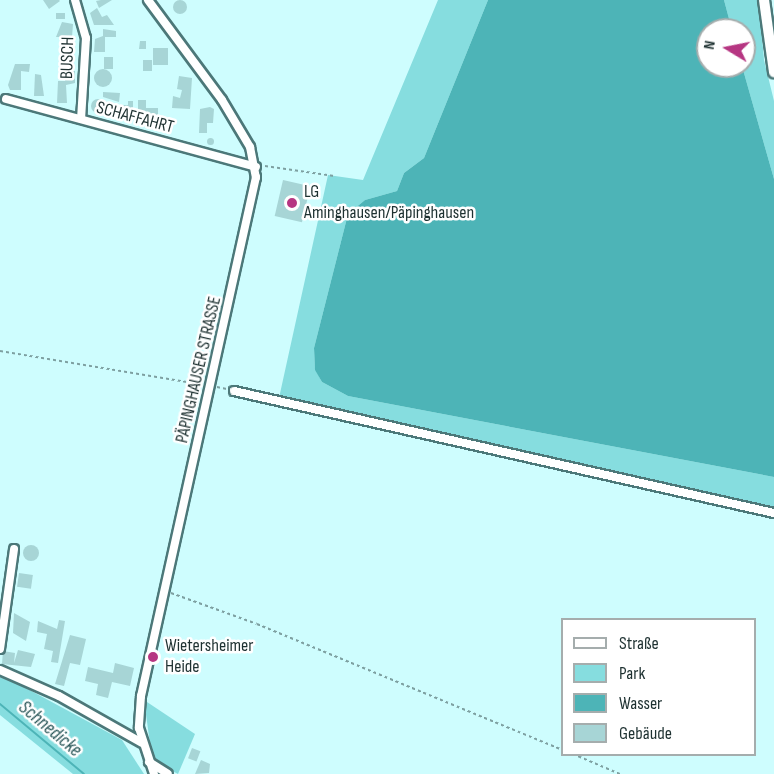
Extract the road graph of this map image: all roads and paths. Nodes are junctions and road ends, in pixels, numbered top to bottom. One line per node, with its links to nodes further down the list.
1 (75, 0): 6 (street, BUSCH)
2 (148, 0): 7 (street)
3 (764, 0): 4 (street)
4 (774, 72)
5 (6, 99): 6 (street, SCHAFFAHRT)
6 (81, 119): 7 (street, SCHAFFAHRT)
7 (256, 167): 8 (path); 10 (street, PÄPINGHAUSER STRASSE)
8 (334, 176)
9 (0, 351): 10 (path)
10 (211, 386): 11 (path); 14 (street, PÄPINGHAUSER STRASSE)
11 (234, 391): 12 (street)
12 (774, 513)
13 (14, 549): 15 (street)
14 (164, 591): 17 (street, PÄPINGHAUSER STRASSE); 18 (path)
15 (0, 649)
16 (0, 670): 17 (street)
17 (142, 742): 20 (street, PÄPINGHAUSER STRASSE)
18 (561, 750)
19 (578, 756): 23 (path)
20 (149, 762): 21 (street, PÄPINGHAUSER STRASSE); 22 (street)
21 (154, 774)
22 (168, 774)
23 (620, 774)

